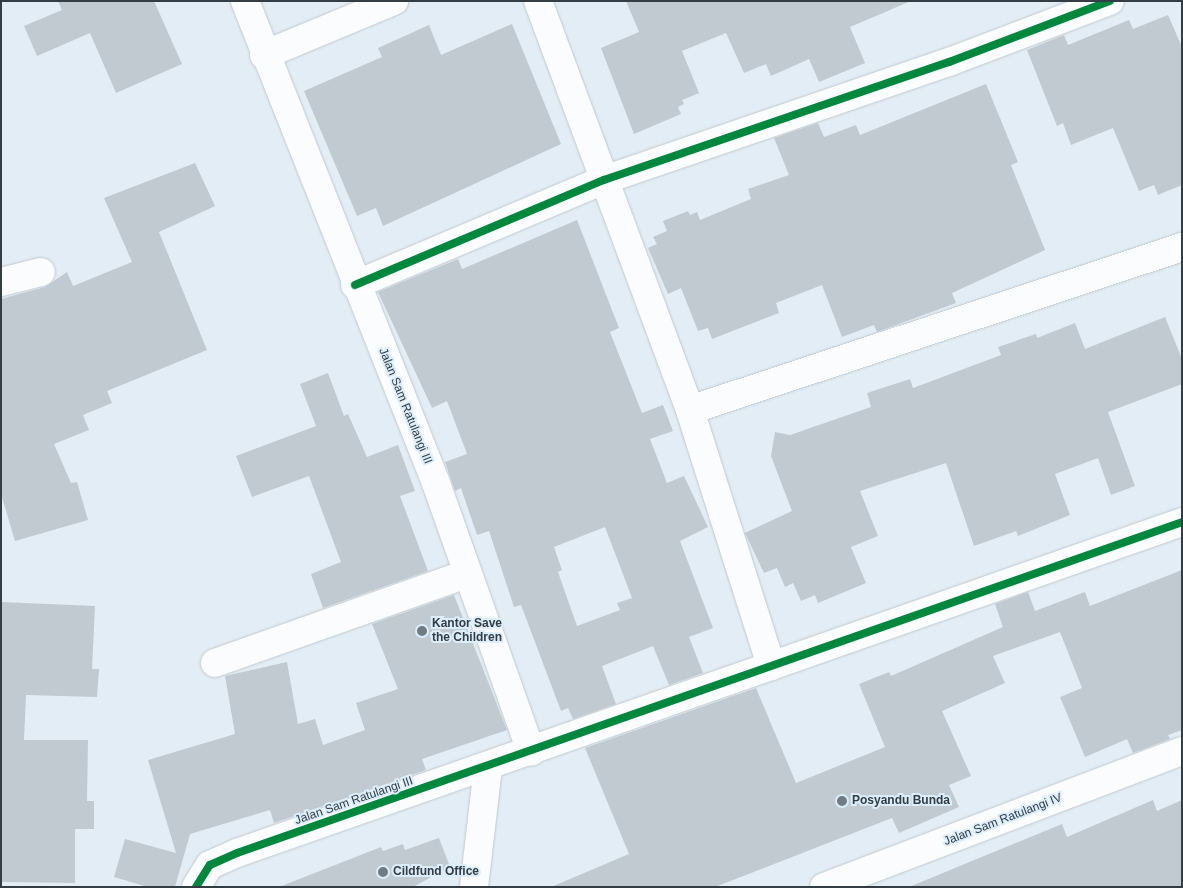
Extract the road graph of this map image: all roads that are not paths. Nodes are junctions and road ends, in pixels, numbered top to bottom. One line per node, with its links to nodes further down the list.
1 (244, 1): 5 (street, Jalan Sam Ratulangi III)
2 (394, 1): 5 (street)
3 (538, 1): 6 (street)
4 (1110, 1): 6 (street)
5 (264, 55): 10 (street, Jalan Sam Ratulangi III)
6 (604, 180): 10 (street); 11 (street)
7 (1182, 247): 11 (street)
8 (41, 272): 9 (street)
9 (1, 282)
10 (355, 284): 13 (street, Jalan Sam Ratulangi III)
11 (690, 410): 15 (street)
12 (1182, 522): 15 (street)
13 (466, 574): 14 (street); 17 (street, Jalan Sam Ratulangi III)
14 (216, 663)
15 (771, 666): 17 (street)
16 (1182, 751): 21 (street, Jalan Sam Ratulangi IV)
17 (531, 752): 18 (street, Jalan Sam Ratulangi III)
18 (488, 768): 19 (street, Jalan Sam Ratulangi III); 20 (street)
19 (196, 887)
20 (474, 887)
21 (824, 887)

